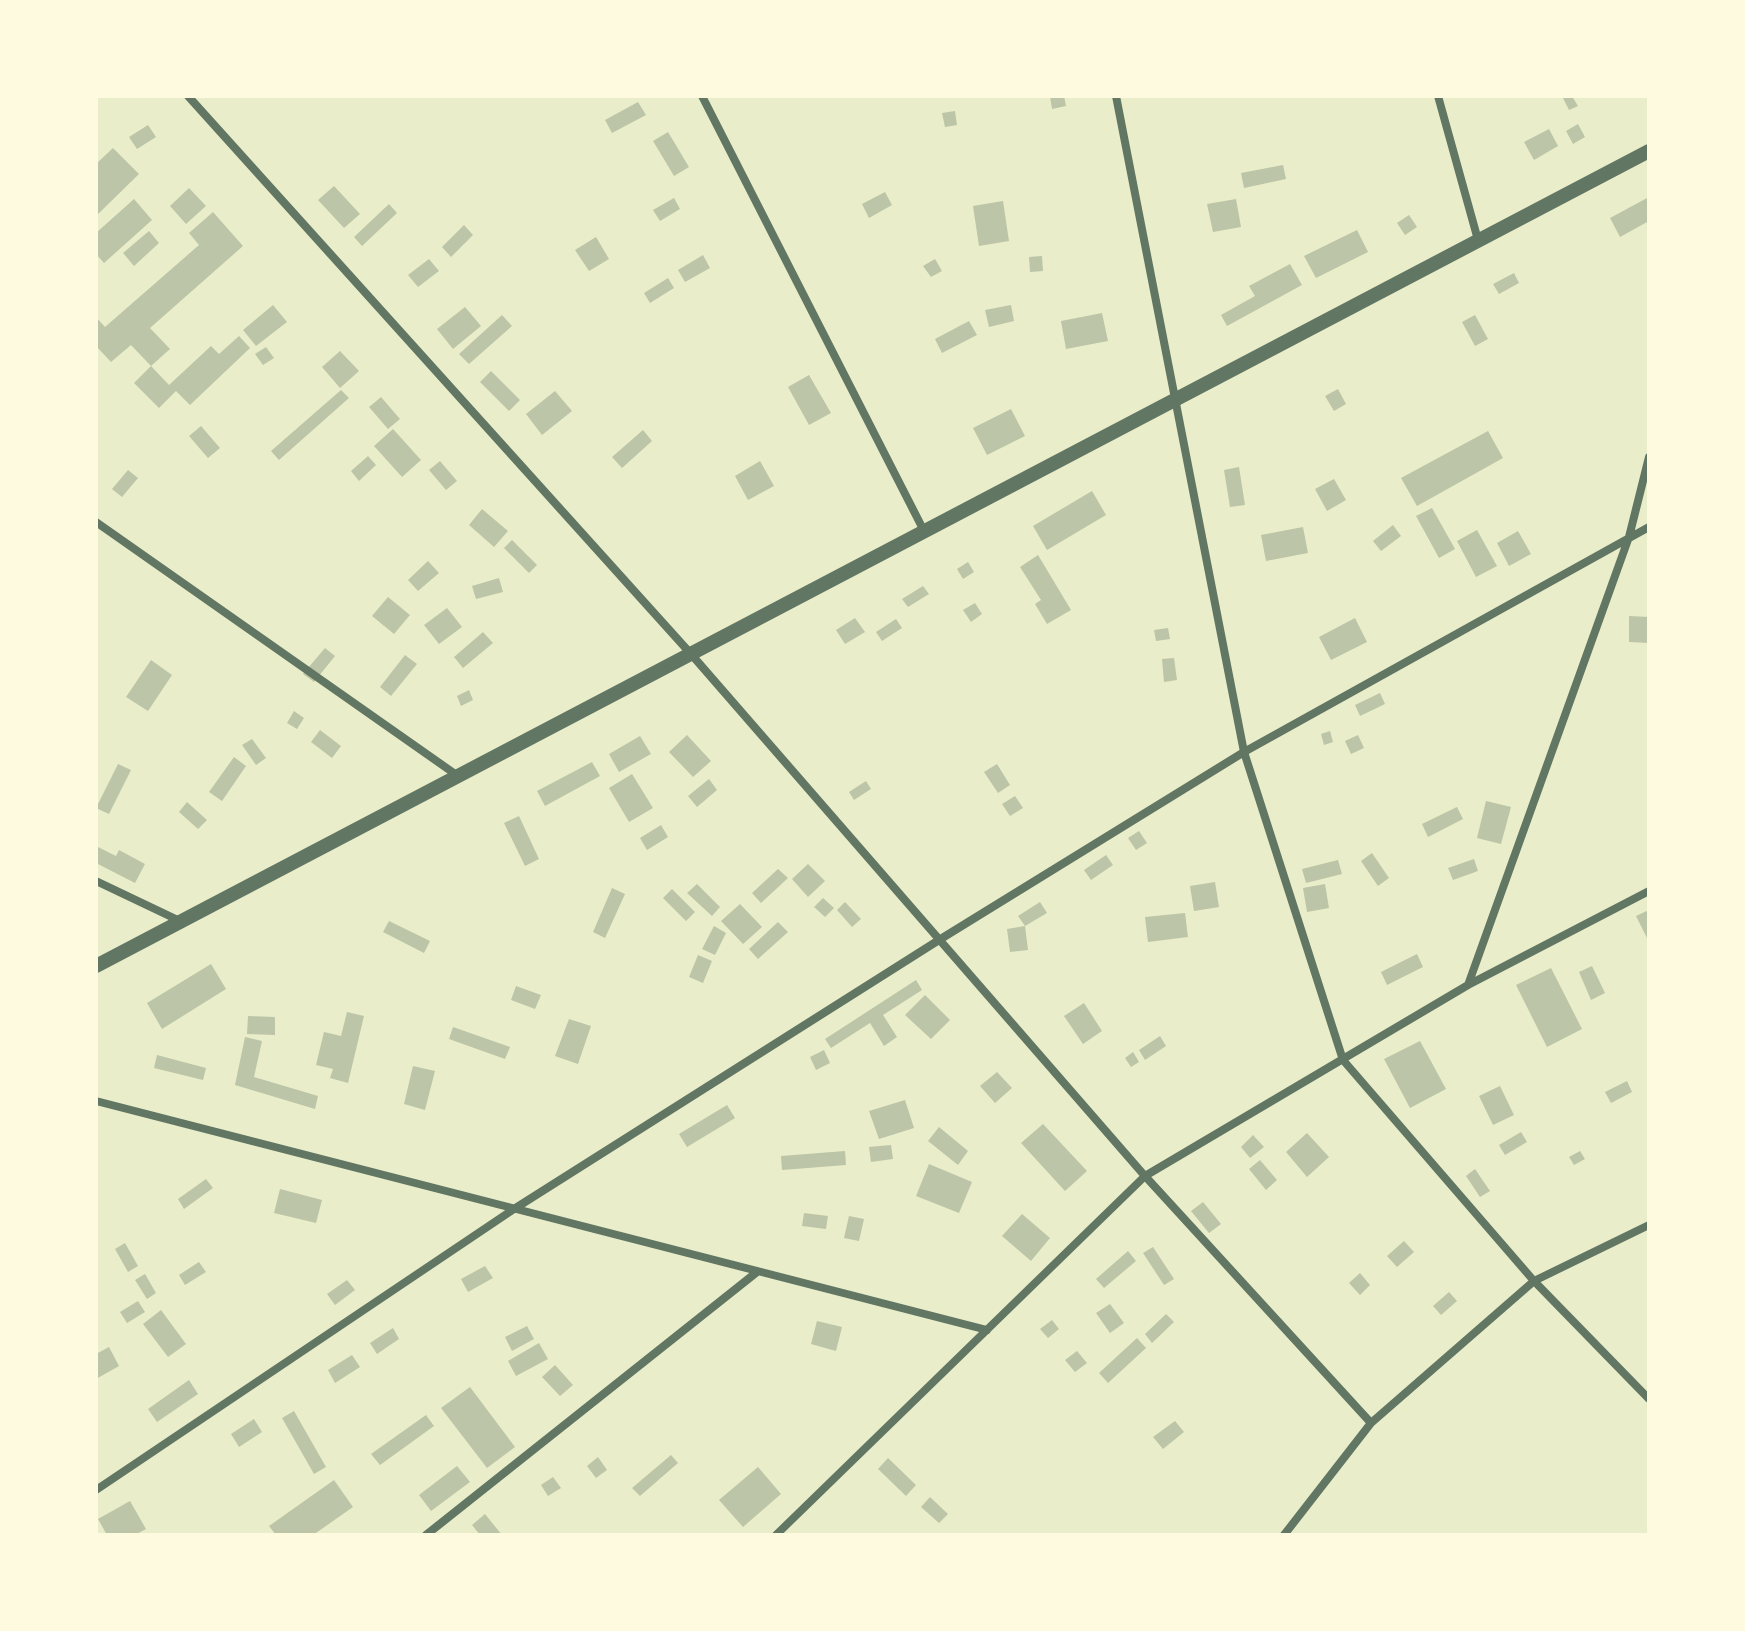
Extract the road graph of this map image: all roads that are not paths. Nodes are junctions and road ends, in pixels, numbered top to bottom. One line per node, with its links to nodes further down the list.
1 (188, 96): 13 (street)
2 (702, 96): 11 (street)
3 (1116, 96): 7 (street)
4 (1438, 96): 6 (street)
5 (1649, 151): 6 (street)
6 (1478, 240): 7 (street)
7 (1178, 398): 11 (street); 14 (street)
8 (1649, 457): 12 (street)
9 (96, 522): 15 (street)
10 (1649, 527): 12 (street)
11 (924, 531): 13 (street)
12 (1629, 537): 14 (street); 21 (street)
13 (691, 654): 15 (street); 19 (street)
14 (1244, 752): 19 (street); 22 (street)
15 (458, 776): 18 (street)
16 (96, 881): 18 (street)
17 (1649, 891): 21 (street)
18 (181, 922): 20 (street)
19 (939, 940): 24 (street); 25 (street)
20 (96, 966)
21 (1468, 985): 22 (street)
22 (1343, 1060): 24 (street); 28 (street)
23 (96, 1101): 25 (street)
24 (1145, 1176): 29 (street); 31 (street)
25 (514, 1209): 27 (street); 32 (street)
26 (1649, 1225): 28 (street)
27 (757, 1272): 29 (street); 33 (street)
28 (1534, 1281): 30 (street); 31 (street)
29 (987, 1330): 34 (street)
30 (1649, 1399)
31 (1371, 1423): 35 (street)
32 (96, 1490)
33 (426, 1535)
34 (776, 1535)
35 (1284, 1535)

